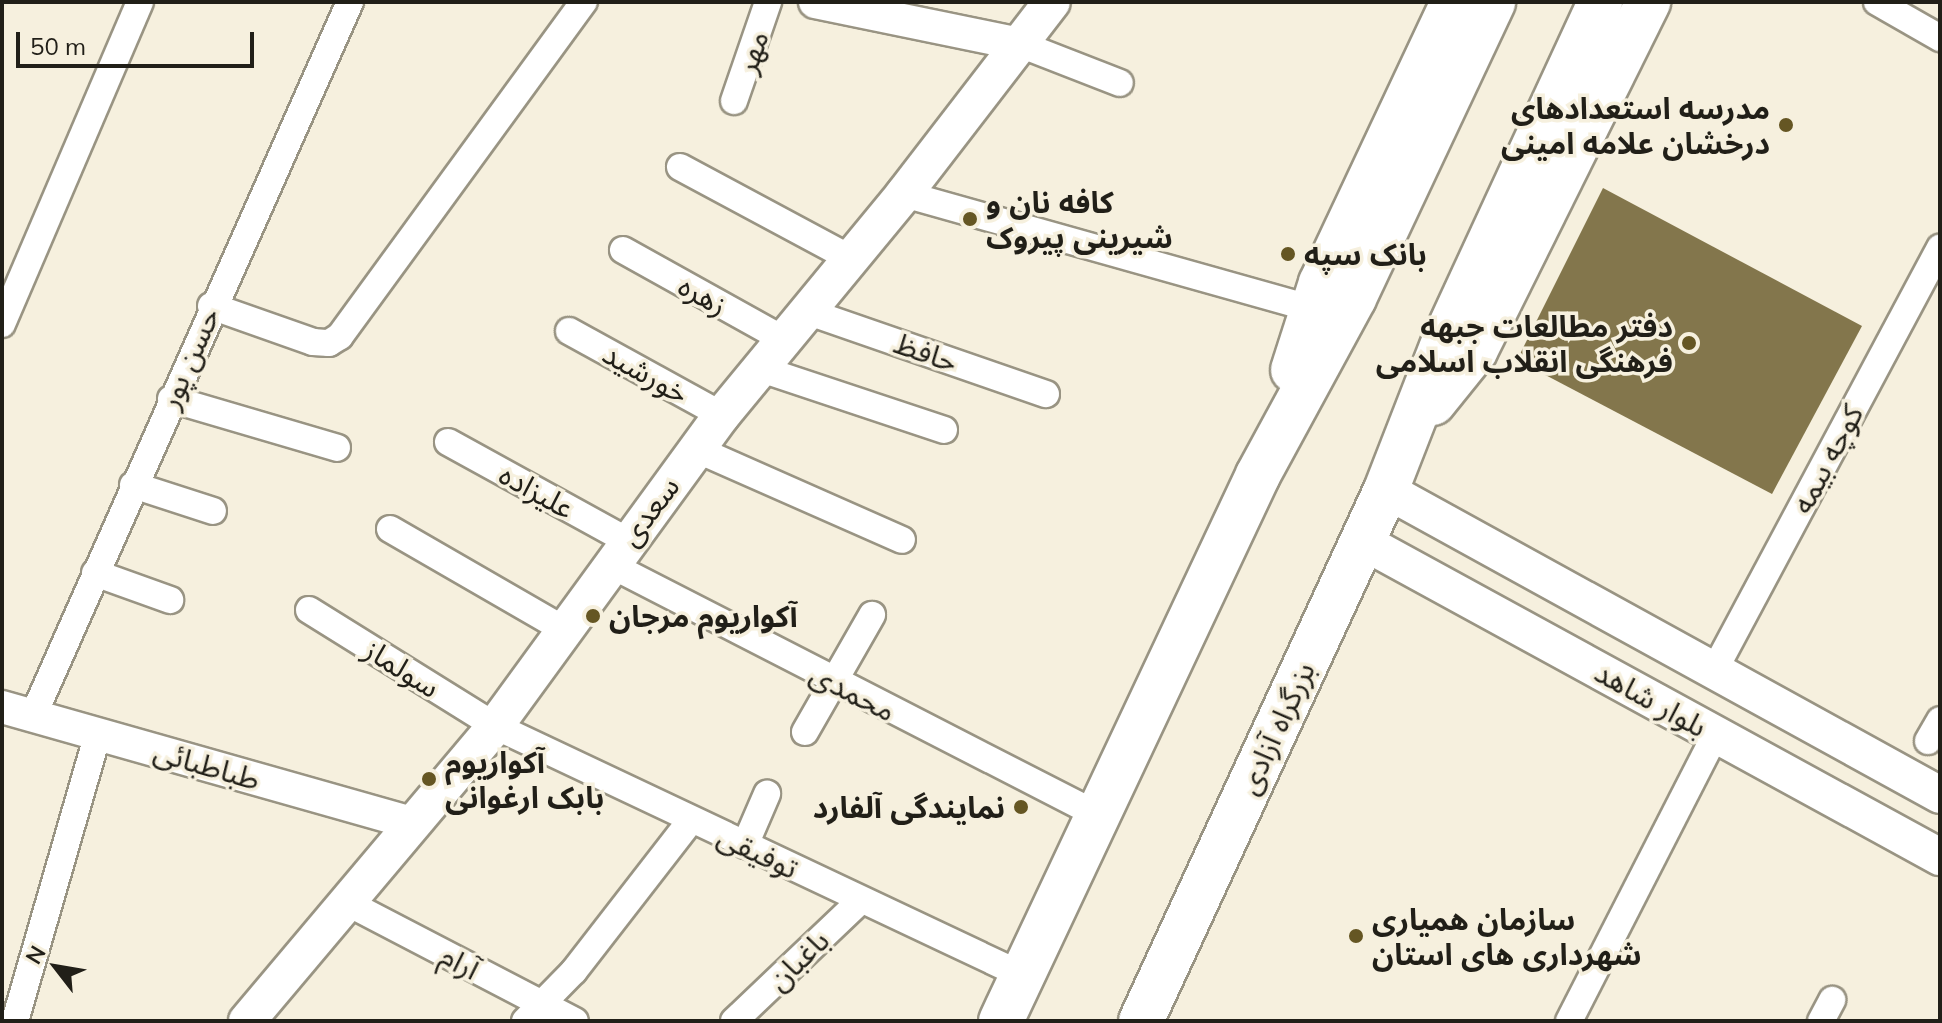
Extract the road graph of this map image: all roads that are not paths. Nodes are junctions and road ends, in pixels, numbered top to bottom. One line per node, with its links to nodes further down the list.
1 (140, 2): 25 (street)
2 (350, 2): 22 (street, حسن پور)
3 (584, 2): 22 (street)
4 (768, 2): 16 (street, مهر)
5 (815, 2): 14 (street)
6 (1052, 2): 14 (main road, سعدی)
7 (1453, 2): 23 (highway)
8 (1493, 2): 37 (highway)
9 (1600, 2): 33 (highway, بزرگراه آزادی)
10 (1648, 2): 33 (highway, بزرگراه آزادی)
11 (1877, 2): 12 (street)
12 (1905, 9): 13 (street)
13 (1940, 38)
14 (1020, 44): 15 (street); 18 (main road, سعدی)
15 (1120, 83)
16 (734, 101)
17 (680, 167): 21 (street)
18 (904, 194): 21 (main road, سعدی); 23 (street)
19 (1940, 248): 52 (street, کوچه بیمه)
20 (623, 250): 27 (street, زهره)
21 (850, 258): 24 (main road, سعدی)
22 (211, 306): 30 (street, حسن پور)
23 (1313, 309): 37 (highway)
24 (806, 311): 27 (main road, سعدی); 29 (street, حافظ)
25 (2, 324)
26 (569, 331): 31 (street, خورشید)
27 (783, 339): 28 (main road, سعدی)
28 (758, 368): 31 (main road, سعدی); 32 (street)
29 (1046, 394)
30 (171, 399): 35 (street); 38 (street, حسن پور)
31 (722, 415): 36 (main road, سعدی)
32 (944, 430)
33 (1409, 433): 39 (highway, بزرگراه آزادی)
34 (448, 442): 45 (street, علیزاده)
35 (337, 448)
36 (696, 449): 43 (street); 45 (main road, سعدی)
37 (1258, 475): 62 (highway)
38 (133, 485): 40 (street); 46 (street, حسن پور)
39 (1386, 490): 42 (main road, بلوار شاهد); 44 (highway, بزرگراه آزادی)
40 (213, 511)
41 (390, 529): 51 (street)
42 (1471, 537): 47 (main road); 52 (main road, بلوار شاهد)
43 (902, 540)
44 (1362, 541): 47 (main road, بلوار شاهد); 76 (highway, بزرگراه آزادی)
45 (618, 552): 51 (main road, سعدی); 53 (street, محمدی)
46 (95, 573): 48 (street); 55 (street, حسن پور)
47 (1446, 587): 59 (main road, بلوار شاهد)
48 (170, 600)
49 (309, 610): 56 (street, سولماز)
50 (872, 615): 53 (street)
51 (563, 629): 56 (main road, سعدی)
52 (1714, 671): 61 (main road, بلوار شاهد)
53 (832, 682): 57 (street); 62 (street, محمدی)
54 (2, 707): 55 (street, طباطبائی)
55 (33, 716): 58 (street, طباطبائی)
56 (495, 726): 63 (street, توفیقی); 64 (main road, سعدی)
57 (805, 732)
58 (98, 734): 64 (street, طباطبائی); 71 (street)
59 (1716, 734): 66 (main road, بلوار شاهد); 77 (street)
60 (767, 794): 65 (street)
61 (1940, 795)
62 (1098, 815): 69 (highway)
63 (691, 820): 65 (street, توفیقی); 70 (street)
64 (411, 823): 68 (main road, سعدی)
65 (745, 845): 67 (street, توفیقی)
66 (1940, 857)
67 (861, 900): 69 (street, توفیقی); 74 (street, باغبان)
68 (346, 902): 70 (street, آرام); 72 (main road, سعدی)
69 (1022, 975): 75 (highway)
70 (533, 1013): 73 (street, آرام)
71 (15, 1021)
72 (247, 1021)
73 (575, 1021)
74 (734, 1021)
75 (1001, 1021)
76 (1141, 1021)
77 (1569, 1021)

